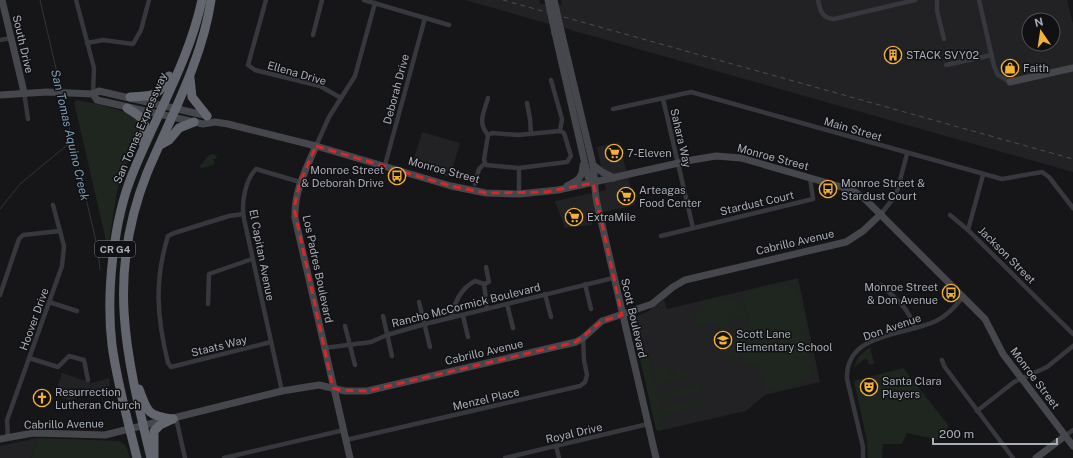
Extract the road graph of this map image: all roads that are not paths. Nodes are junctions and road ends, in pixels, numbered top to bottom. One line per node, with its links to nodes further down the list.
1 (2, 0): 20 (main road, South Drive)
2 (76, 0): 23 (street)
3 (149, 0): 23 (street)
4 (202, 0): 24 (highway, San Tomas Expressway / CR G4)
5 (211, 0): 28 (highway, CR G4)
6 (266, 0): 35 (street, Ellena Drive)
7 (322, 0): 19 (street)
8 (364, 0): 15 (street)
9 (548, 0): 18 (main road, Scott Boulevard, bridge)
10 (554, 0): 18 (main road, Scott Boulevard, bridge)
11 (818, 0): 12 (street)
12 (915, 0)
13 (937, 0): 21 (street)
14 (979, 0): 25 (street)
15 (375, 3): 16 (street); 35 (street, Los Padres Boulevard)
16 (425, 18): 17 (street); 58 (street, Deborah Drive)
17 (449, 25)
18 (559, 34): 54 (main road, Scott Boulevard); 59 (main road, Scott Boulevard)
19 (313, 35)
20 (11, 38): 22 (street); 31 (main road, South Drive)
21 (944, 39)
22 (0, 40)
23 (87, 43): 32 (street)
24 (186, 48): 34 (highway); 39 (highway, San Tomas Expressway / CR G4)
25 (992, 55): 26 (street); 30 (street)
26 (946, 65)
27 (1073, 68): 30 (main road)
28 (190, 76): 41 (highway, CR G4); 44 (highway)
29 (551, 80): 49 (street)
30 (1010, 82)
31 (24, 92): 32 (main road, Monroe Street); 33 (main road, Monroe Street); 46 (street)
32 (93, 94): 34 (main road, Monroe Street); 40 (main road, Monroe Street)
33 (0, 95)
34 (130, 97): 39 (main road, Monroe Street)
35 (342, 98): 53 (street, Los Padres Boulevard)
36 (488, 98): 51 (street)
37 (663, 99): 42 (street, Main Street); 55 (street, Main Street); 57 (street, Sahara Way)
38 (527, 103): 50 (street)
39 (163, 105): 41 (main road, Monroe Street); 43 (highway, San Tomas Expressway / CR G4)
40 (128, 108): 43 (main road, Monroe Street); 62 (highway)
41 (176, 109): 44 (main road, Monroe Street); 45 (highway, CR G4)
42 (613, 109)
43 (159, 115): 45 (main road, Monroe Street); 62 (highway, San Tomas Expressway / CR G4)
44 (207, 116): 48 (main road, Monroe Street)
45 (171, 118): 47 (main road, Monroe Street); 52 (highway, CR G4)
46 (28, 119)
47 (194, 122): 48 (main road, Monroe Street); 52 (highway)
48 (215, 122): 53 (main road, Monroe Street)
49 (560, 131): 50 (street); 60 (street)
50 (531, 134): 51 (street)
51 (488, 135): 56 (street)
52 (160, 145): 114 (highway, CR G4)
53 (316, 146): 58 (main road, Monroe Street); 65 (main road, Los Padres Boulevard)
54 (582, 154): 66 (main road, Scott Boulevard); 68 (main road)
55 (907, 154): 61 (street, Main Street); 73 (street, Cabrillo Avenue)
56 (485, 162): 60 (street); 67 (street)
57 (678, 163): 63 (main road, Monroe Street); 64 (main road, Monroe Street); 75 (street, Sahara Way)
58 (384, 165): 69 (main road, Monroe Street)
59 (593, 165): 63 (main road); 66 (main road, Scott Boulevard)
60 (520, 168): 69 (street)
61 (983, 175): 71 (street, Main Street); 76 (street, Jackson Street)
62 (131, 176): 126 (highway, San Tomas Expressway / CR G4)
63 (614, 178): 66 (main road, Monroe Street)
64 (810, 178): 73 (main road, Monroe Street); 75 (street, Stardust Court)
65 (300, 182): 72 (street, El Capitan Avenue); 112 (main road, Los Padres Boulevard)
66 (593, 183): 68 (main road, Monroe Street); 81 (main road, Scott Boulevard)
67 (475, 184)
68 (558, 190): 69 (main road, Monroe Street)
69 (519, 194)
70 (53, 205): 77 (street, Hoover Drive)
71 (1073, 208)
72 (243, 214): 79 (street, El Capitan Avenue); 108 (street, Staats Way)
73 (881, 214): 87 (main road, Monroe Street); 95 (main road, Cabrillo Avenue)
74 (950, 215): 76 (street)
75 (693, 228): 78 (street, Stardust Court)
76 (968, 230): 104 (street, Jackson Street)
77 (60, 231): 86 (street); 88 (street, Hoover Drive)
78 (661, 236)
79 (252, 259): 90 (street); 108 (street, El Capitan Avenue)
80 (486, 267): 82 (street)
81 (613, 278): 83 (street, Rancho McCormick Boulevard); 95 (main road, Scott Boulevard)
82 (484, 284): 92 (street); 99 (street)
83 (585, 284): 85 (street, Rancho McCormick Boulevard); 93 (street)
84 (881, 285): 103 (street)
85 (545, 294): 91 (street, Rancho McCormick Boulevard); 98 (street)
86 (0, 295)
87 (963, 297): 103 (street, Don Avenue); 119 (main road, Monroe Street)
88 (49, 302): 94 (street); 115 (street, Hoover Drive)
89 (420, 302): 100 (street)
90 (208, 304)
91 (507, 304): 92 (street, Rancho McCormick Boulevard); 102 (street)
92 (487, 308): 97 (street, Rancho McCormick Boulevard)
93 (591, 309)
94 (77, 311)
95 (622, 315): 107 (main road, Cabrillo Avenue); 124 (main road, Scott Boulevard)
96 (383, 316): 105 (street)
97 (463, 316): 99 (street, Rancho McCormick Boulevard); 106 (street)
98 (551, 317)
99 (451, 318): 100 (street, Rancho McCormick Boulevard)
100 (425, 324): 105 (street, Rancho McCormick Boulevard); 111 (street)
101 (345, 326): 109 (street)
102 (513, 328)
103 (915, 328): 143 (street, Don Avenue)
104 (1073, 334)
105 (387, 335): 109 (street, Rancho McCormick Boulevard); 113 (street)
106 (468, 337)
107 (583, 338): 120 (main road, Cabrillo Avenue); 131 (street, Menzel Place)
108 (271, 342): 121 (street, El Capitan Avenue)
109 (349, 344): 112 (street, Rancho McCormick Boulevard); 117 (street)
110 (1073, 346): 119 (street)
111 (430, 347)
112 (324, 348): 120 (main road, Los Padres Boulevard)
113 (392, 356)
114 (128, 357): 123 (highway); 125 (highway, CR G4)
115 (29, 358): 118 (street); 130 (street, Hoover Drive)
116 (942, 360): 122 (street)
117 (355, 365)
118 (88, 380)
119 (1022, 380): 122 (street); 129 (main road, Monroe Street)
120 (333, 388): 121 (main road, Cabrillo Avenue); 127 (main road, Los Padres Boulevard)
121 (282, 391): 123 (main road, Cabrillo Avenue)
122 (977, 411): 144 (street)
123 (174, 418): 125 (main road, Cabrillo Avenue); 136 (highway); 137 (street)
124 (648, 424): 132 (street, Royal Drive); 142 (main road, Scott Boulevard)
125 (143, 426): 126 (main road, Cabrillo Avenue); 135 (highway, CR G4)
126 (130, 429): 130 (main road, Cabrillo Avenue); 134 (highway, San Tomas Expressway / CR G4)
127 (344, 430): 131 (main road, Los Padres Boulevard); 138 (street)
128 (1073, 430): 129 (street)
129 (1065, 436): 133 (main road, Monroe Street); 145 (main road)
130 (4, 438)
131 (346, 440): 139 (main road, Los Padres Boulevard)
132 (556, 446): 140 (street, Royal Drive); 141 (street)
133 (1073, 446)
134 (138, 458)
135 (151, 458)
136 (154, 458)
137 (185, 458)
138 (224, 458)
139 (350, 458)
140 (505, 458)
141 (559, 458)
142 (656, 458)
143 (863, 458)
144 (1013, 458)
145 (1036, 458)

